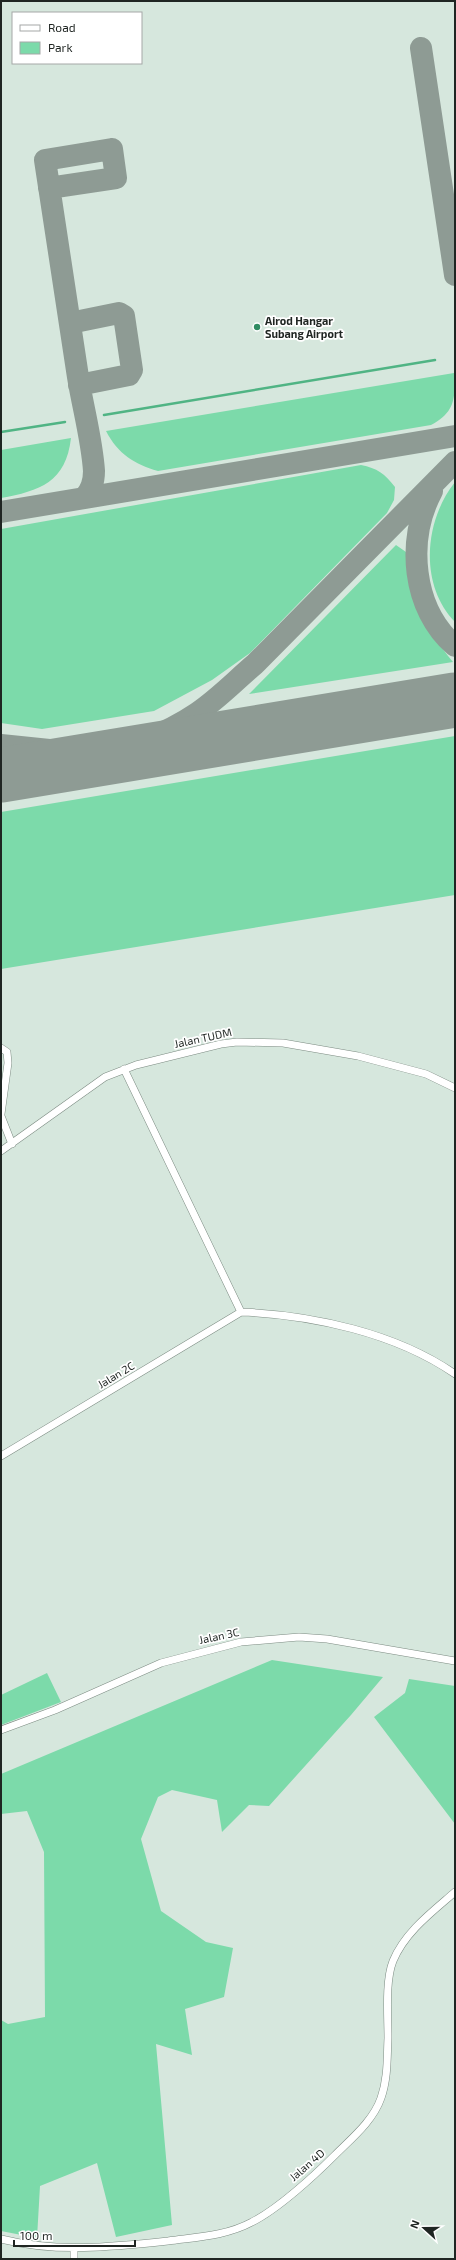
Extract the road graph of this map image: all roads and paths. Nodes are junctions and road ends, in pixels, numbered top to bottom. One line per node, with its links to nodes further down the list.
1 (1, 1048): 4 (street)
2 (124, 1069): 3 (street, Jalan TUDM); 5 (street, Jalan TUDM); 7 (street)
3 (455, 1088)
4 (1, 1115): 5 (street)
5 (12, 1144): 6 (street, Jalan TUDM)
6 (1, 1151)
7 (242, 1312): 8 (street); 9 (street, Jalan 2C)
8 (455, 1374)
9 (1, 1456)
10 (455, 1661): 11 (street, Jalan 3C)
11 (1, 1730)
12 (455, 1892): 14 (street, Jalan 4D)
13 (1, 2239): 14 (street, Jalan 4D)
14 (74, 2248): 15 (street)
15 (74, 2259)

